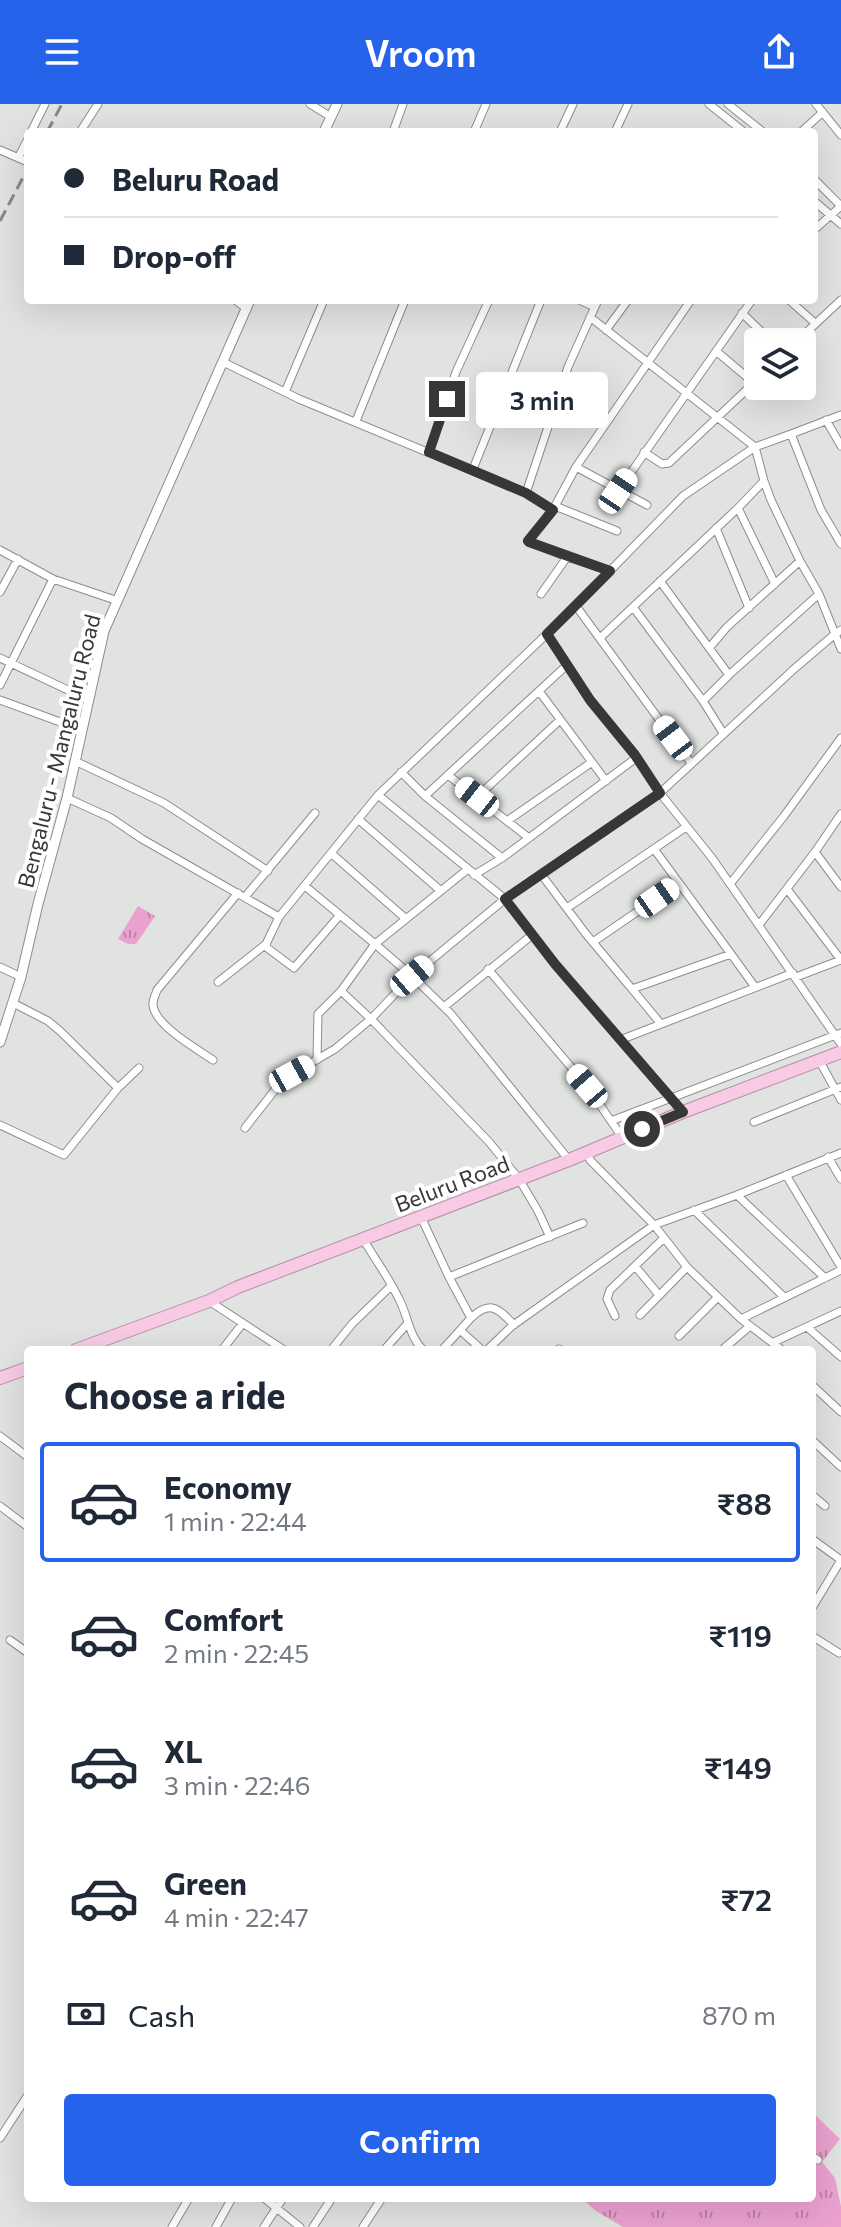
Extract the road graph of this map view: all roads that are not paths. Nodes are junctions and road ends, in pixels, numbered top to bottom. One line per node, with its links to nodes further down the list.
1 (45, 104): 14 (street)
2 (98, 104): 15 (street)
3 (310, 104): 13 (street)
4 (337, 104): 13 (street)
5 (403, 104): 17 (street)
6 (486, 104): 18 (street)
7 (573, 104): 19 (street)
8 (628, 104): 20 (street)
9 (709, 104): 21 (street)
10 (728, 104): 22 (street)
11 (816, 104): 12 (street)
12 (823, 112): 23 (street); 24 (street)
13 (331, 117): 16 (street)
14 (33, 128)
15 (83, 128)
16 (326, 128)
17 (394, 128)
18 (477, 128)
19 (562, 128)
20 (617, 128)
21 (739, 128)
22 (758, 128)
23 (805, 128)
24 (841, 135)
25 (24, 147): 27 (street)
26 (0, 150): 27 (street)
27 (18, 158): 28 (street)
28 (24, 160)
29 (818, 183): 31 (street)
30 (818, 204): 32 (street)
31 (841, 206): 32 (street)
32 (830, 215): 33 (street); 34 (street)
33 (841, 224)
34 (818, 226)
35 (841, 300): 48 (street)
36 (248, 304): 53 (street, Bengaluru - Mangaluru Road)
37 (322, 304): 56 (street)
38 (403, 304): 62 (street)
39 (487, 304): 66 (street)
40 (539, 304): 69 (street)
41 (596, 304): 47 (street)
42 (625, 304): 51 (street)
43 (688, 304): 54 (street)
44 (749, 304): 46 (street)
45 (794, 304): 48 (street)
46 (742, 313): 49 (street); 52 (street)
47 (590, 317): 51 (street); 72 (street)
48 (815, 323): 50 (street)
49 (758, 328)
50 (810, 328)
51 (606, 330): 54 (street)
52 (716, 351): 55 (street); 57 (street)
53 (223, 362): 56 (street); 91 (street, Bengaluru - Mangaluru Road)
54 (647, 363): 57 (street); 68 (street)
55 (744, 372)
56 (285, 392): 62 (street)
57 (686, 393): 60 (street); 67 (street)
58 (744, 393): 60 (street)
59 (841, 415): 61 (street)
60 (718, 418): 65 (street); 67 (street)
61 (826, 420): 63 (street); 64 (street)
62 (356, 421): 66 (street)
63 (791, 434): 65 (street); 77 (street)
64 (841, 446)
65 (755, 447): 70 (street); 84 (street)
66 (429, 452): 69 (street)
67 (644, 452): 71 (street)
68 (576, 467): 71 (street); 74 (street)
69 (473, 469): 72 (street)
70 (764, 481): 75 (street); 83 (street)
71 (618, 491): 73 (street)
72 (526, 493): 74 (street)
73 (647, 505)
74 (554, 508): 78 (street); 81 (street)
75 (738, 508): 76 (street); 87 (street)
76 (716, 528): 86 (street); 94 (street)
77 (838, 530): 79 (street)
78 (617, 531)
79 (841, 544)
80 (0, 550): 82 (street)
81 (567, 557): 84 (street); 89 (street)
82 (18, 559): 85 (street); 88 (street)
83 (800, 561): 87 (street); 90 (street)
84 (610, 571): 92 (street)
85 (53, 579): 91 (street); 101 (street)
86 (660, 581): 93 (street); 98 (street)
87 (775, 584): 94 (street)
88 (0, 592)
89 (541, 594)
90 (819, 594): 95 (street); 103 (street)
91 (118, 601): 107 (street, Bengaluru - Mangaluru Road)
92 (576, 606): 96 (street); 97 (street)
93 (633, 607): 97 (street); 108 (street)
94 (749, 608): 98 (street)
95 (838, 632): 99 (street); 111 (street)
96 (547, 634): 102 (street); 117 (street)
97 (600, 638): 116 (street)
98 (710, 647): 103 (street)
99 (841, 649)
100 (0, 658): 101 (street)
101 (12, 664): 104 (street); 107 (street)
102 (567, 665): 105 (street); 113 (street)
103 (729, 675): 108 (street)
104 (0, 685)
105 (539, 691): 109 (street); 118 (street)
106 (0, 700): 110 (street)
107 (89, 700): 110 (street, Bengaluru - Mangaluru Road)
108 (703, 701): 111 (street)
109 (560, 720): 115 (street); 123 (street)
110 (82, 730): 114 (street, Bengaluru - Mangaluru Road)
111 (723, 733): 116 (street)
112 (841, 738): 139 (street)
113 (636, 758): 119 (street); 120 (street)
114 (75, 761): 124 (street, Bengaluru - Mangaluru Road); 135 (street)
115 (592, 762): 119 (street); 128 (street)
116 (691, 763): 120 (street)
117 (401, 772): 121 (street); 122 (street)
118 (448, 775): 122 (street); 123 (street)
119 (606, 781): 130 (street)
120 (660, 793): 129 (street); 137 (street)
121 (378, 795): 127 (street); 136 (street)
122 (425, 796): 134 (street)
123 (477, 797): 128 (street)
124 (67, 798): 144 (street); 161 (street, Bengaluru - Mangaluru Road)
125 (315, 813): 135 (street)
126 (841, 814): 132 (street)
127 (358, 819): 133 (street); 143 (street)
128 (507, 821): 130 (street)
129 (686, 827): 131 (street); 139 (street)
130 (529, 838): 134 (street)
131 (654, 849): 138 (street); 146 (street)
132 (815, 852): 141 (street); 142 (street)
133 (331, 853): 140 (street); 149 (street)
134 (502, 858): 136 (street)
135 (268, 871): 144 (street)
136 (471, 872): 143 (street); 145 (street)
137 (541, 874): 145 (street); 146 (street)
138 (679, 883): 152 (street); 155 (street)
139 (730, 884): 150 (street)
140 (305, 886): 147 (street); 148 (street)
141 (841, 886)
142 (787, 889): 150 (street); 156 (street)
143 (441, 891): 149 (street)
144 (242, 895): 148 (street); 175 (street)
145 (505, 899): 151 (street); 160 (street)
146 (567, 908): 152 (street)
147 (340, 915): 153 (street); 154 (street)
148 (279, 917): 153 (street)
149 (406, 919): 154 (street)
150 (759, 925): 159 (street)
151 (532, 935): 158 (street); 171 (street)
152 (593, 942): 164 (street)
153 (266, 944): 162 (street)
154 (375, 944): 160 (street); 165 (street)
155 (731, 954): 163 (street); 164 (street)
156 (841, 960): 159 (street)
157 (0, 967): 161 (street)
158 (488, 969): 167 (street); 184 (street)
159 (794, 975): 163 (street); 170 (street)
160 (412, 976): 167 (street); 168 (street)
161 (21, 977): 166 (street, Bengaluru - Mangaluru Road)
162 (218, 982)
163 (755, 987): 169 (street)
164 (632, 989): 169 (street)
165 (341, 991): 168 (street); 176 (street)
166 (13, 1003): 172 (street, Bengaluru - Mangaluru Road); 179 (street)
167 (444, 1007): 192 (street)
168 (371, 1019): 176 (street); 194 (street)
169 (661, 1024): 171 (street)
170 (838, 1034): 173 (street); 181 (street)
171 (620, 1040): 181 (street)
172 (0, 1042)
173 (841, 1044)
174 (841, 1052): 177 (highway, Beluru Road)
175 (213, 1060)
176 (317, 1060): 187 (street)
177 (819, 1060): 180 (street); 183 (highway, Beluru Road)
178 (139, 1068): 179 (street)
179 (118, 1088): 186 (street)
180 (838, 1089): 182 (street); 185 (street)
181 (671, 1098): 183 (street); 184 (street)
182 (841, 1100)
183 (683, 1112): 188 (highway, Beluru Road)
184 (611, 1121): 188 (street)
185 (754, 1122)
186 (0, 1125)
187 (245, 1128)
188 (622, 1137): 189 (highway, Beluru Road)
189 (587, 1152): 192 (highway, Beluru Road); 200 (street)
190 (841, 1153): 191 (street)
191 (828, 1157): 193 (street); 195 (street)
192 (569, 1160): 194 (highway, Beluru Road)
193 (786, 1175): 196 (street); 206 (street)
194 (519, 1179): 198 (highway, Beluru Road); 201 (street)
195 (841, 1179)
196 (737, 1195): 197 (street); 208 (street)
197 (694, 1210): 200 (street); 212 (street)
198 (421, 1217): 203 (highway, Beluru Road); 207 (street)
199 (583, 1223): 201 (street)
200 (654, 1225): 202 (street); 221 (street)
201 (550, 1237): 207 (street)
202 (664, 1238): 204 (street); 205 (street)
203 (363, 1239): 209 (street); 213 (highway, Beluru Road)
204 (635, 1266): 210 (street); 216 (street)
205 (687, 1267): 210 (street); 211 (street)
206 (841, 1268): 208 (street)
207 (449, 1277): 217 (street)
208 (825, 1278): 212 (street)
209 (391, 1286): 220 (street); 230 (street)
210 (659, 1295): 215 (street)
211 (718, 1297): 218 (street); 225 (street)
212 (784, 1297): 218 (street)
213 (209, 1301): 219 (street); 227 (highway, Beluru Road)
214 (841, 1311): 223 (street)
215 (640, 1315)
216 (615, 1316)
217 (471, 1318): 221 (street); 224 (street)
218 (741, 1319): 222 (street)
219 (243, 1323): 228 (street); 229 (street)
220 (408, 1323): 231 (street); 232 (street)
221 (514, 1325): 235 (street)
222 (750, 1326): 226 (street); 236 (street)
223 (807, 1327): 226 (street); 238 (street)
224 (460, 1330): 233 (street); 234 (street)
225 (679, 1336)
226 (774, 1342): 237 (street)
227 (87, 1346)
228 (225, 1346)
229 (275, 1346)
230 (334, 1346)
231 (388, 1346)
232 (419, 1346)
233 (446, 1346)
234 (480, 1346)
235 (490, 1346)
236 (727, 1346)
237 (778, 1346)
238 (841, 1357)
239 (24, 1369): 240 (highway)
240 (2, 1374)
241 (816, 1390): 242 (street)
242 (841, 1412)
243 (0, 1436): 245 (street)
244 (816, 1444): 246 (street)
245 (24, 1450)
246 (841, 1467)
247 (816, 1498): 249 (street)
248 (0, 1506): 250 (street)
249 (825, 1506)
250 (24, 1524)
251 (816, 1542): 252 (street)
252 (816, 1601)
253 (816, 1639): 256 (street)
254 (10, 1640): 255 (street)
255 (24, 1650)
256 (839, 1653)
257 (24, 2101): 258 (street)
258 (0, 2138)
259 (187, 2202): 266 (street)
260 (230, 2202): 267 (street)
261 (269, 2202): 265 (street)
262 (281, 2202): 265 (street)
263 (329, 2202): 270 (street)
264 (379, 2202): 271 (street)
265 (277, 2208): 268 (street); 269 (street)
266 (172, 2227)
267 (216, 2227)
268 (264, 2227)
269 (300, 2227)
270 (313, 2227)
271 (363, 2227)

